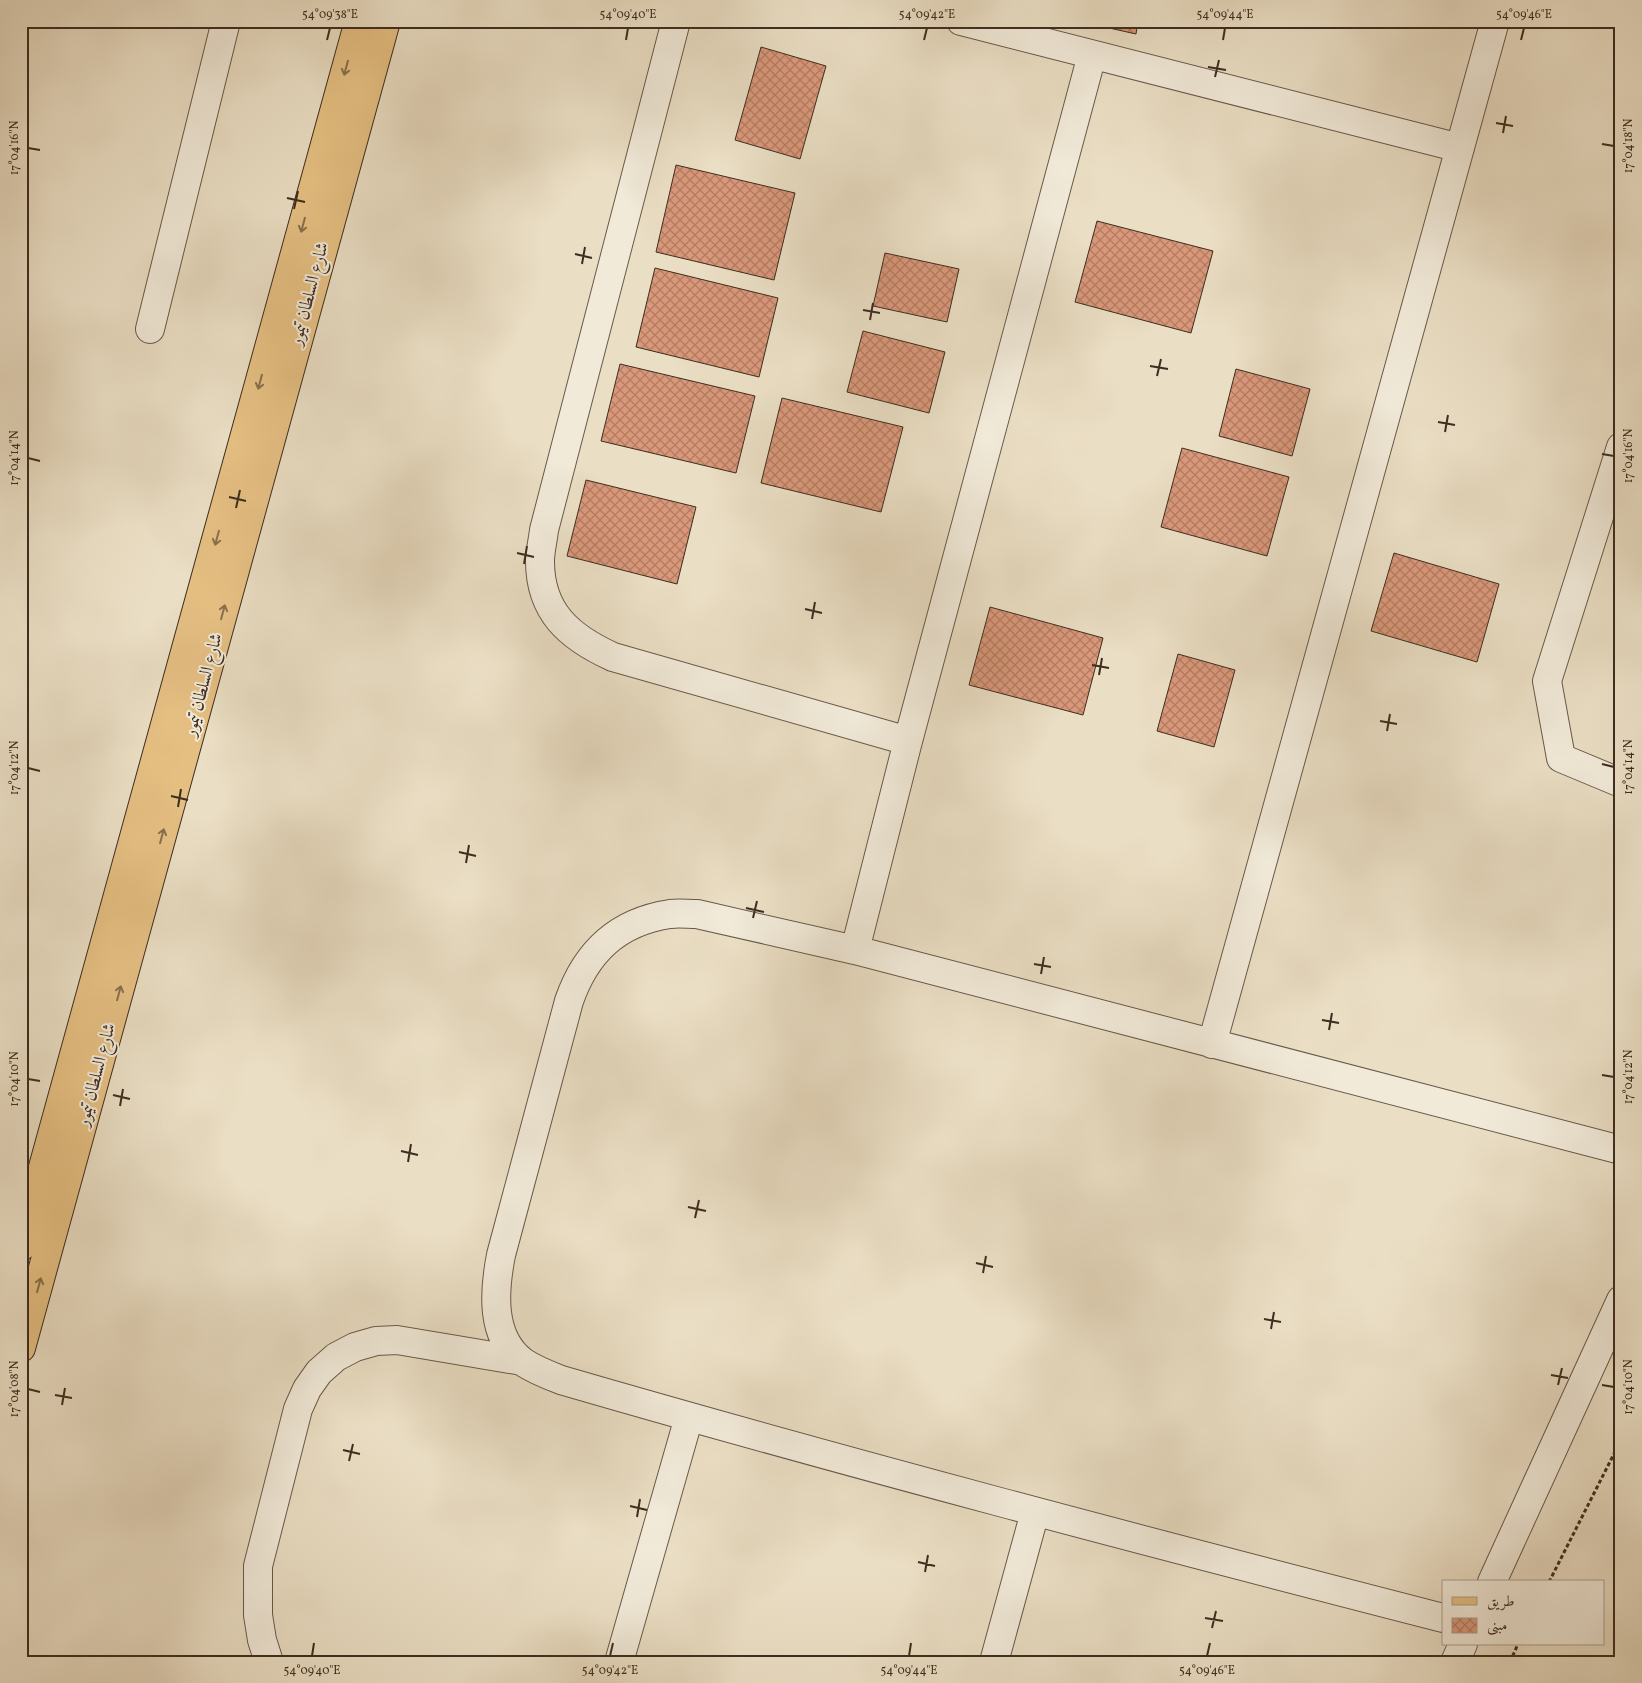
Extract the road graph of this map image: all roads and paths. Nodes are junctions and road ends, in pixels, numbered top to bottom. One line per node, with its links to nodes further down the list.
1 (226, 21): 9 (street)
2 (359, 21): 16 (main road, شارع السلطان تيمور, one-way to 16)
3 (386, 21): 18 (main road, شارع السلطان تيمور, one-way to 3)
4 (676, 21): 11 (street)
5 (960, 21): 7 (street)
6 (1495, 21): 8 (street)
7 (1092, 55): 8 (street); 11 (street)
8 (1460, 148): 14 (street)
9 (150, 329)
10 (1621, 447): 12 (street)
11 (908, 741): 13 (street)
12 (1621, 783)
13 (855, 950): 14 (street); 19 (street)
14 (1212, 1044): 15 (street)
15 (1621, 1150)
16 (21, 1247)
17 (1621, 1300): 23 (street)
18 (21, 1348)
19 (522, 1361): 20 (street); 28 (street)
20 (689, 1417): 22 (street); 29 (street)
21 (1621, 1440): 24 (path)
22 (1035, 1512): 25 (street); 30 (street)
23 (1493, 1580)
24 (1550, 1580)
25 (1442, 1618)
26 (1462, 1646): 31 (street)
27 (1517, 1646): 32 (path)
28 (269, 1662)
29 (619, 1662)
30 (994, 1662)
31 (1455, 1662)
32 (1510, 1662)

